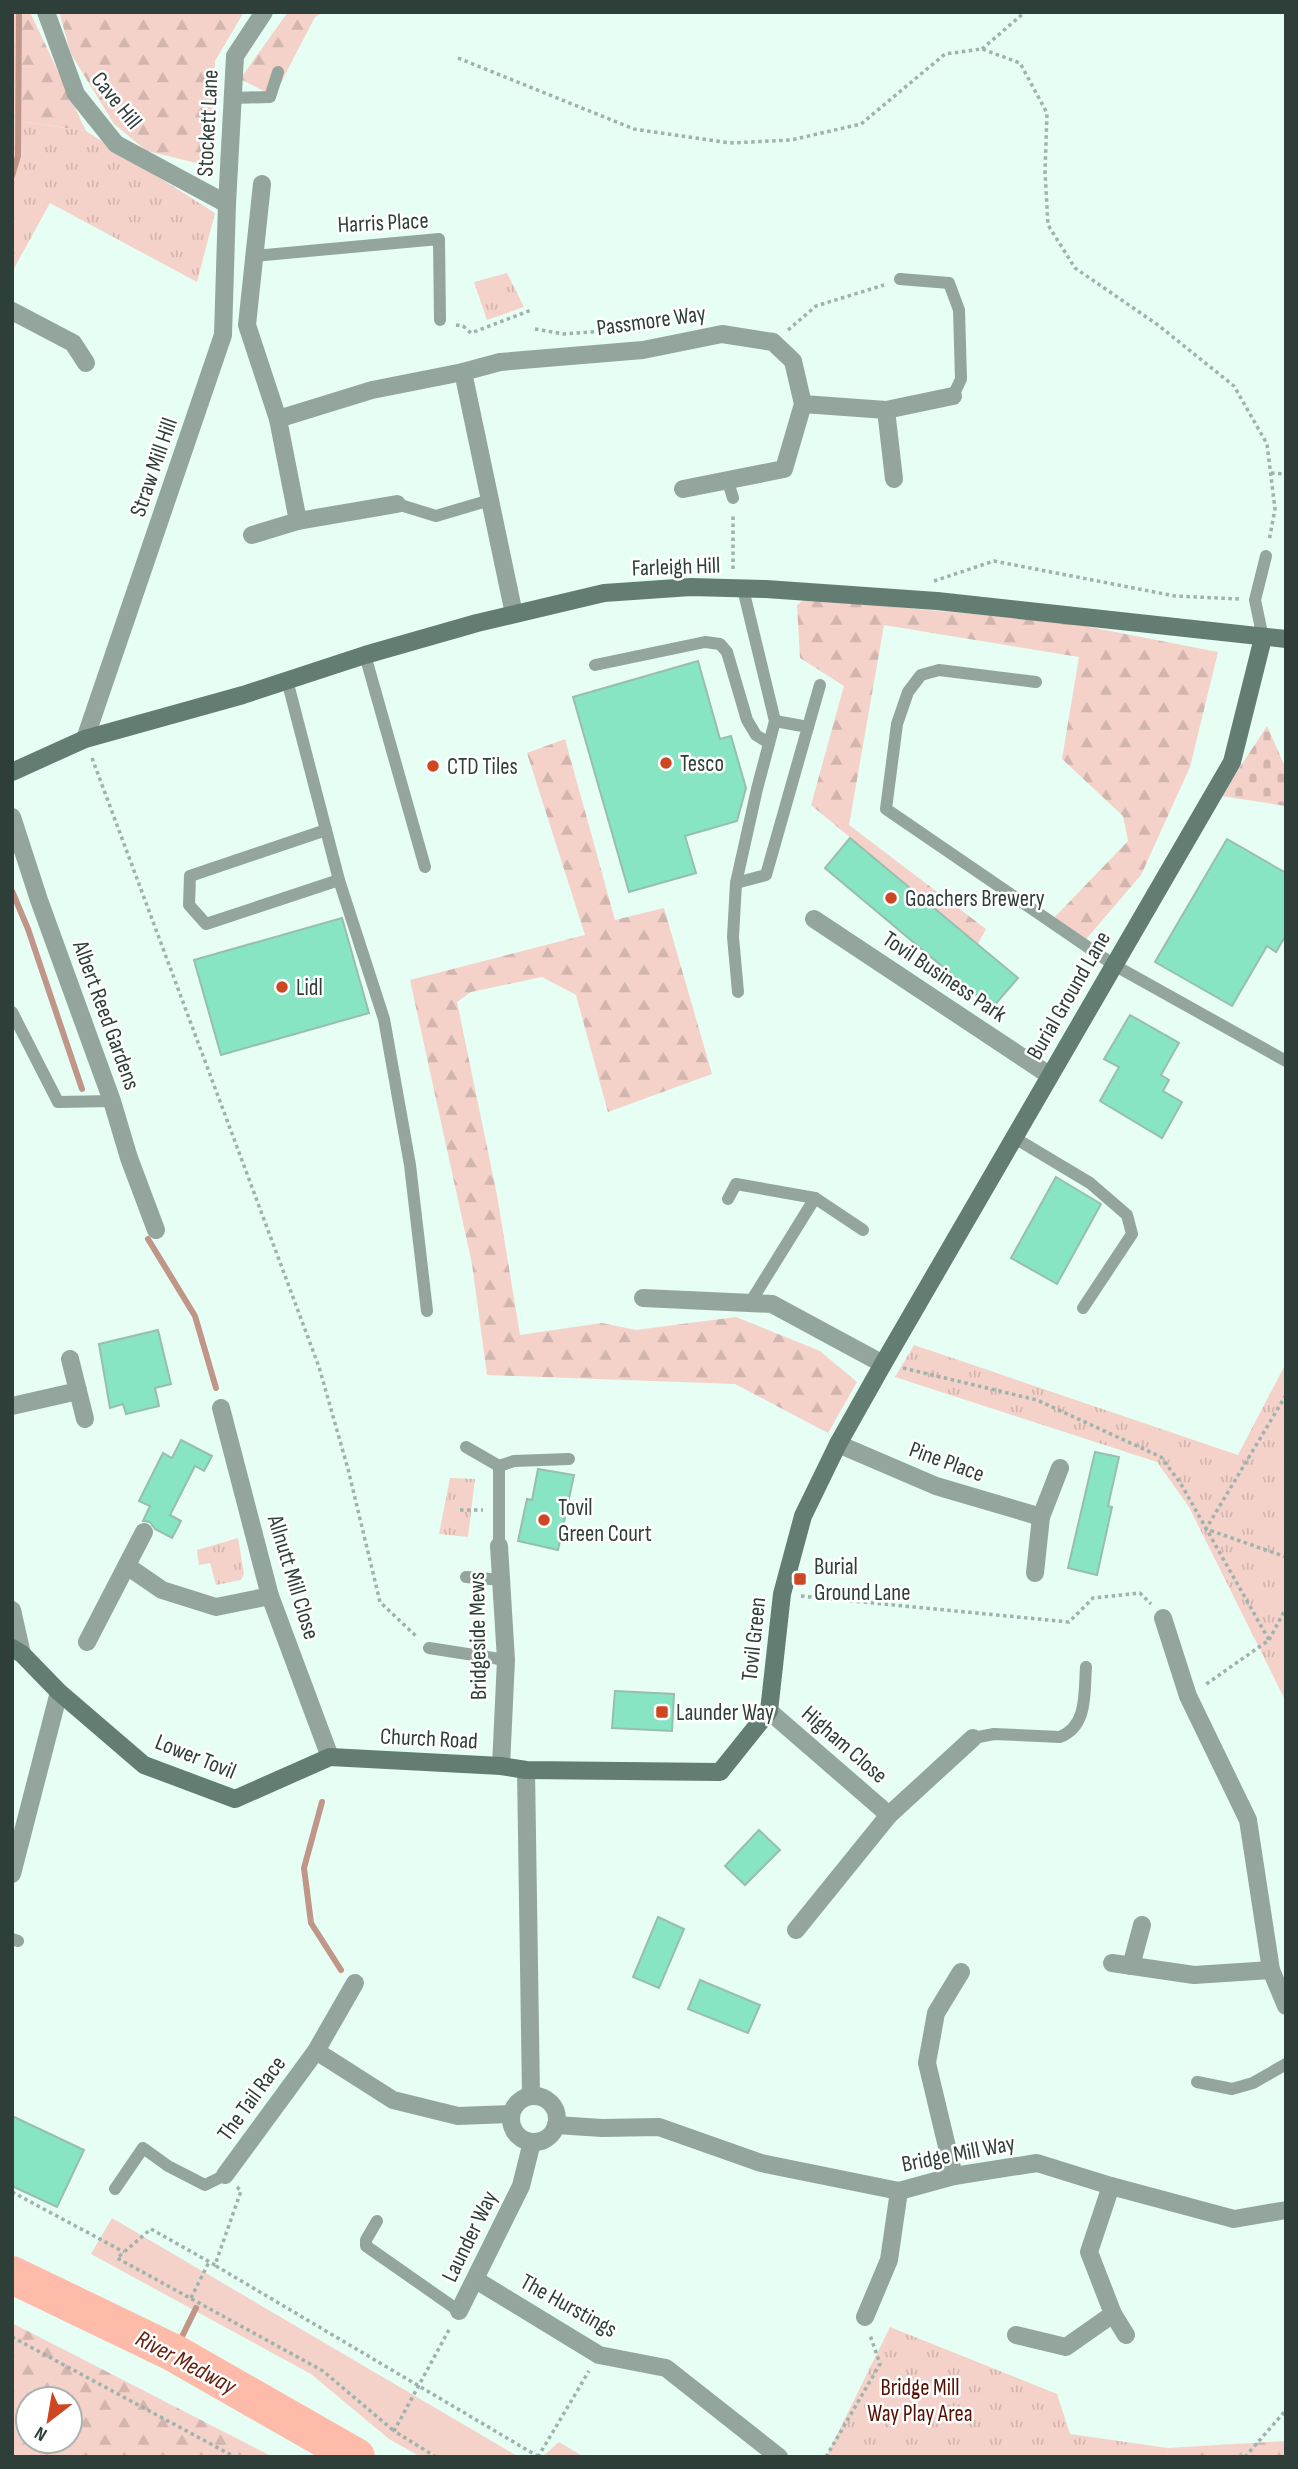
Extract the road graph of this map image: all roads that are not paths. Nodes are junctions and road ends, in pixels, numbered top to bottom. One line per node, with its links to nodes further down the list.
1 (46, 12): 6 (street, Cave Hill)
2 (264, 12): 4 (street, Stockett Lane)
3 (278, 72): 4 (lane)
4 (232, 98): 6 (street, Stockett Lane)
5 (262, 184): 7 (street)
6 (227, 204): 35 (street, Straw Mill Hill)
7 (253, 256): 10 (lane, Harris Place); 16 (street)
8 (900, 279): 13 (lane)
9 (12, 311): 11 (street)
10 (440, 320)
11 (86, 363)
12 (463, 372): 14 (street, Passmore Way); 16 (street, Passmore Way); 19 (street)
13 (953, 396): 15 (street)
14 (803, 404): 15 (street); 18 (street)
15 (887, 410): 17 (street)
16 (278, 419): 21 (street)
17 (894, 479)
18 (683, 489)
19 (490, 500): 20 (lane); 25 (street)
20 (397, 504): 21 (street)
21 (298, 521): 22 (street)
22 (252, 535)
23 (1266, 556): 26 (lane)
24 (743, 589): 25 (street, Farleigh Hill); 26 (street, Farleigh Hill); 33 (lane)
25 (514, 614): 28 (street, Farleigh Hill)
26 (1263, 638): 27 (street, Farleigh Hill); 44 (street, Burial Ground Lane)
27 (1286, 639)
28 (365, 655): 30 (street, Farleigh Hill); 40 (lane)
29 (595, 666): 36 (lane)
30 (287, 680): 35 (street, Farleigh Hill); 39 (lane)
31 (1036, 682): 44 (lane)
32 (820, 685): 34 (lane)
33 (775, 721): 34 (lane); 36 (lane)
34 (808, 727): 42 (lane)
35 (85, 739): 37 (street, Farleigh Hill)
36 (769, 743): 42 (lane)
37 (12, 772)
38 (12, 817): 49 (street, Albert Reed Gardens)
39 (326, 830): 41 (lane); 41 (lane)
40 (425, 867)
41 (339, 880): 58 (lane)
42 (736, 883): 45 (lane)
43 (814, 919): 48 (street, Tovil Business Park)
44 (1114, 965): 47 (lane); 48 (street, Burial Ground Lane)
45 (737, 992)
46 (12, 1012): 49 (lane)
47 (1286, 1061)
48 (1049, 1075): 50 (street, Burial Ground Lane)
49 (112, 1101): 53 (street, Albert Reed Gardens)
50 (1013, 1137): 57 (lane); 60 (street, Burial Ground Lane)
51 (815, 1198): 52 (lane); 54 (lane); 56 (lane)
52 (728, 1199)
53 (156, 1230)
54 (863, 1230)
55 (643, 1297): 56 (street)
56 (750, 1303): 60 (street)
57 (1083, 1308)
58 (427, 1311)
59 (70, 1359): 61 (street)
60 (883, 1364): 65 (street, Tovil Green)
61 (78, 1391): 62 (street); 64 (street)
62 (12, 1406)
63 (221, 1408): 77 (street, Allnutt Mill Close)
64 (85, 1419)
65 (838, 1444): 70 (street, Pine Place); 86 (street, Tovil Green)
66 (466, 1447): 68 (lane)
67 (569, 1460): 68 (lane)
68 (499, 1466): 72 (lane)
69 (1060, 1468): 70 (street)
70 (1041, 1517): 74 (street)
71 (144, 1532): 73 (street)
72 (499, 1546): 76 (street, Bridgeside Mews)
73 (127, 1566): 77 (street); 80 (street)
74 (1035, 1573)
75 (466, 1577): 76 (lane)
76 (502, 1580): 83 (street, Bridgeside Mews)
77 (270, 1596): 88 (street, Allnutt Mill Close)
78 (12, 1610): 82 (street)
79 (1163, 1618): 97 (street)
80 (87, 1642)
81 (429, 1648): 83 (lane)
82 (17, 1651): 85 (street)
83 (506, 1660): 89 (street, Bridgeside Mews)
84 (1086, 1667): 87 (lane)
85 (59, 1692): 88 (street, Lower Tovil); 92 (street)
86 (769, 1711): 90 (street, Tovil Green); 91 (street, Higham Close)
87 (973, 1738): 91 (street, Higham Close)
88 (330, 1757): 89 (street, Church Road)
89 (501, 1766): 90 (street, Church Road)
90 (526, 1770): 104 (street)
91 (889, 1815): 94 (street, Higham Close)
92 (12, 1874)
93 (1142, 1925): 96 (street)
94 (796, 1930)
95 (1112, 1963): 96 (street)
96 (1131, 1966): 97 (street)
97 (1270, 1970): 100 (street)
98 (961, 1972): 109 (street)
99 (355, 1983): 101 (street, The Tail Race)
100 (1286, 2007)
101 (316, 2051): 105 (street, The Tail Race); 108 (street, The Tail Race)
102 (1286, 2064): 103 (lane)
103 (1197, 2082)
104 (531, 2095): 105 (street); 106 (street)
105 (511, 2114): 107 (street)
106 (556, 2125): 107 (street); 112 (street, Bridge Mill Way)
107 (532, 2142): 115 (street, Launder Way)
108 (225, 2175): 111 (lane)
109 (954, 2176): 110 (street, Bridge Mill Way); 112 (street, Bridge Mill Way)
110 (1111, 2186): 113 (street, Bridge Mill Way); 117 (street)
111 (115, 2189)
112 (899, 2191): 118 (street)
113 (1286, 2210)
114 (377, 2221): 116 (lane)
115 (476, 2280): 116 (street, Launder Way); 121 (street, The Hurstings)
116 (459, 2311)
117 (1114, 2314): 119 (street); 120 (street)
118 (864, 2318)
119 (1126, 2334)
120 (1016, 2335)
121 (779, 2456)

